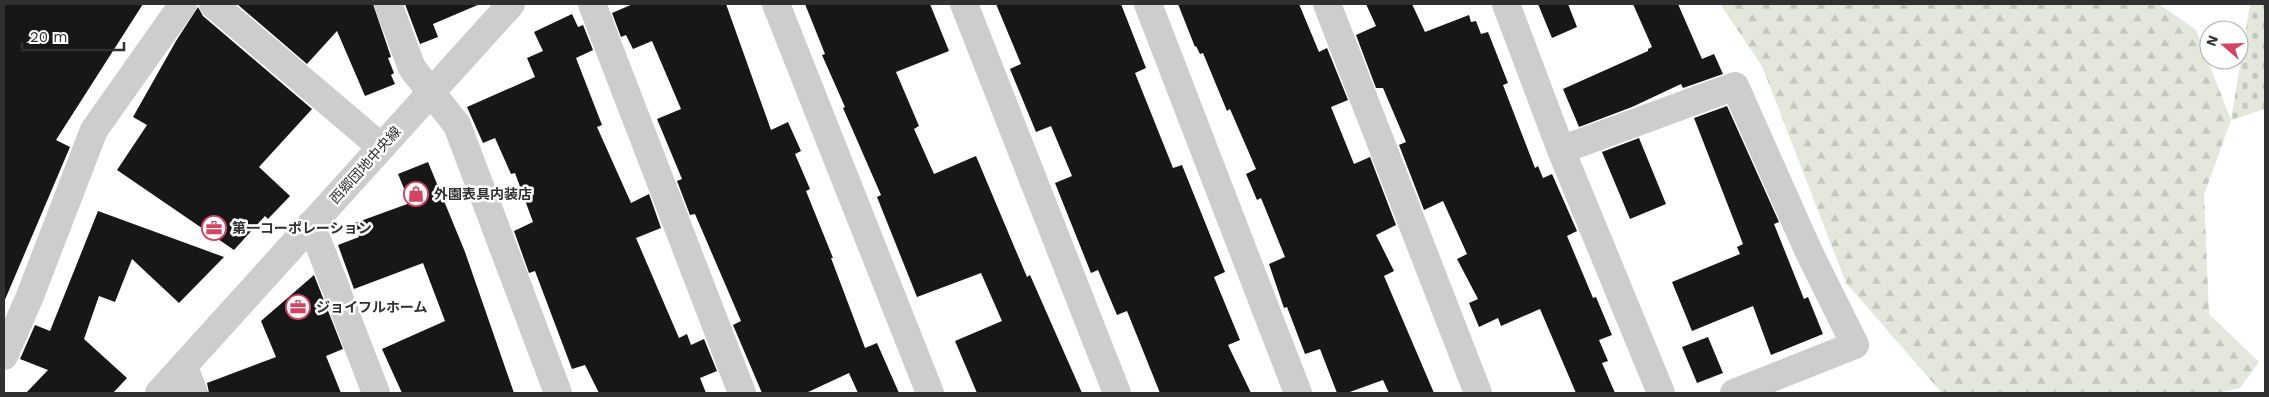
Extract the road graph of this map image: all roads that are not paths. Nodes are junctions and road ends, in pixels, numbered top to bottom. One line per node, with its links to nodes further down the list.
1 (183, 4): 15 (street)
2 (213, 4): 12 (street)
3 (388, 4): 11 (street)
4 (511, 4): 11 (street, 西郷団地中央線)
5 (592, 4): 21 (street)
6 (776, 4): 22 (street)
7 (964, 4): 23 (street)
8 (1148, 4): 24 (street)
9 (1327, 4): 25 (street)
10 (1506, 4): 13 (street)
11 (429, 92): 12 (street, 西郷団地中央線); 20 (street)
12 (381, 147): 14 (street, 西郷団地中央線)
13 (1561, 150): 26 (street); 27 (street)
14 (311, 224): 16 (street, 西郷団地中央線); 19 (street)
15 (4, 356)
16 (184, 367): 17 (street, 西郷団地中央線); 18 (street)
17 (159, 393)
18 (194, 393)
19 (376, 393)
20 (558, 393)
21 (742, 393)
22 (930, 393)
23 (1117, 393)
24 (1298, 393)
25 (1478, 393)
26 (1661, 393)
27 (1734, 393)

